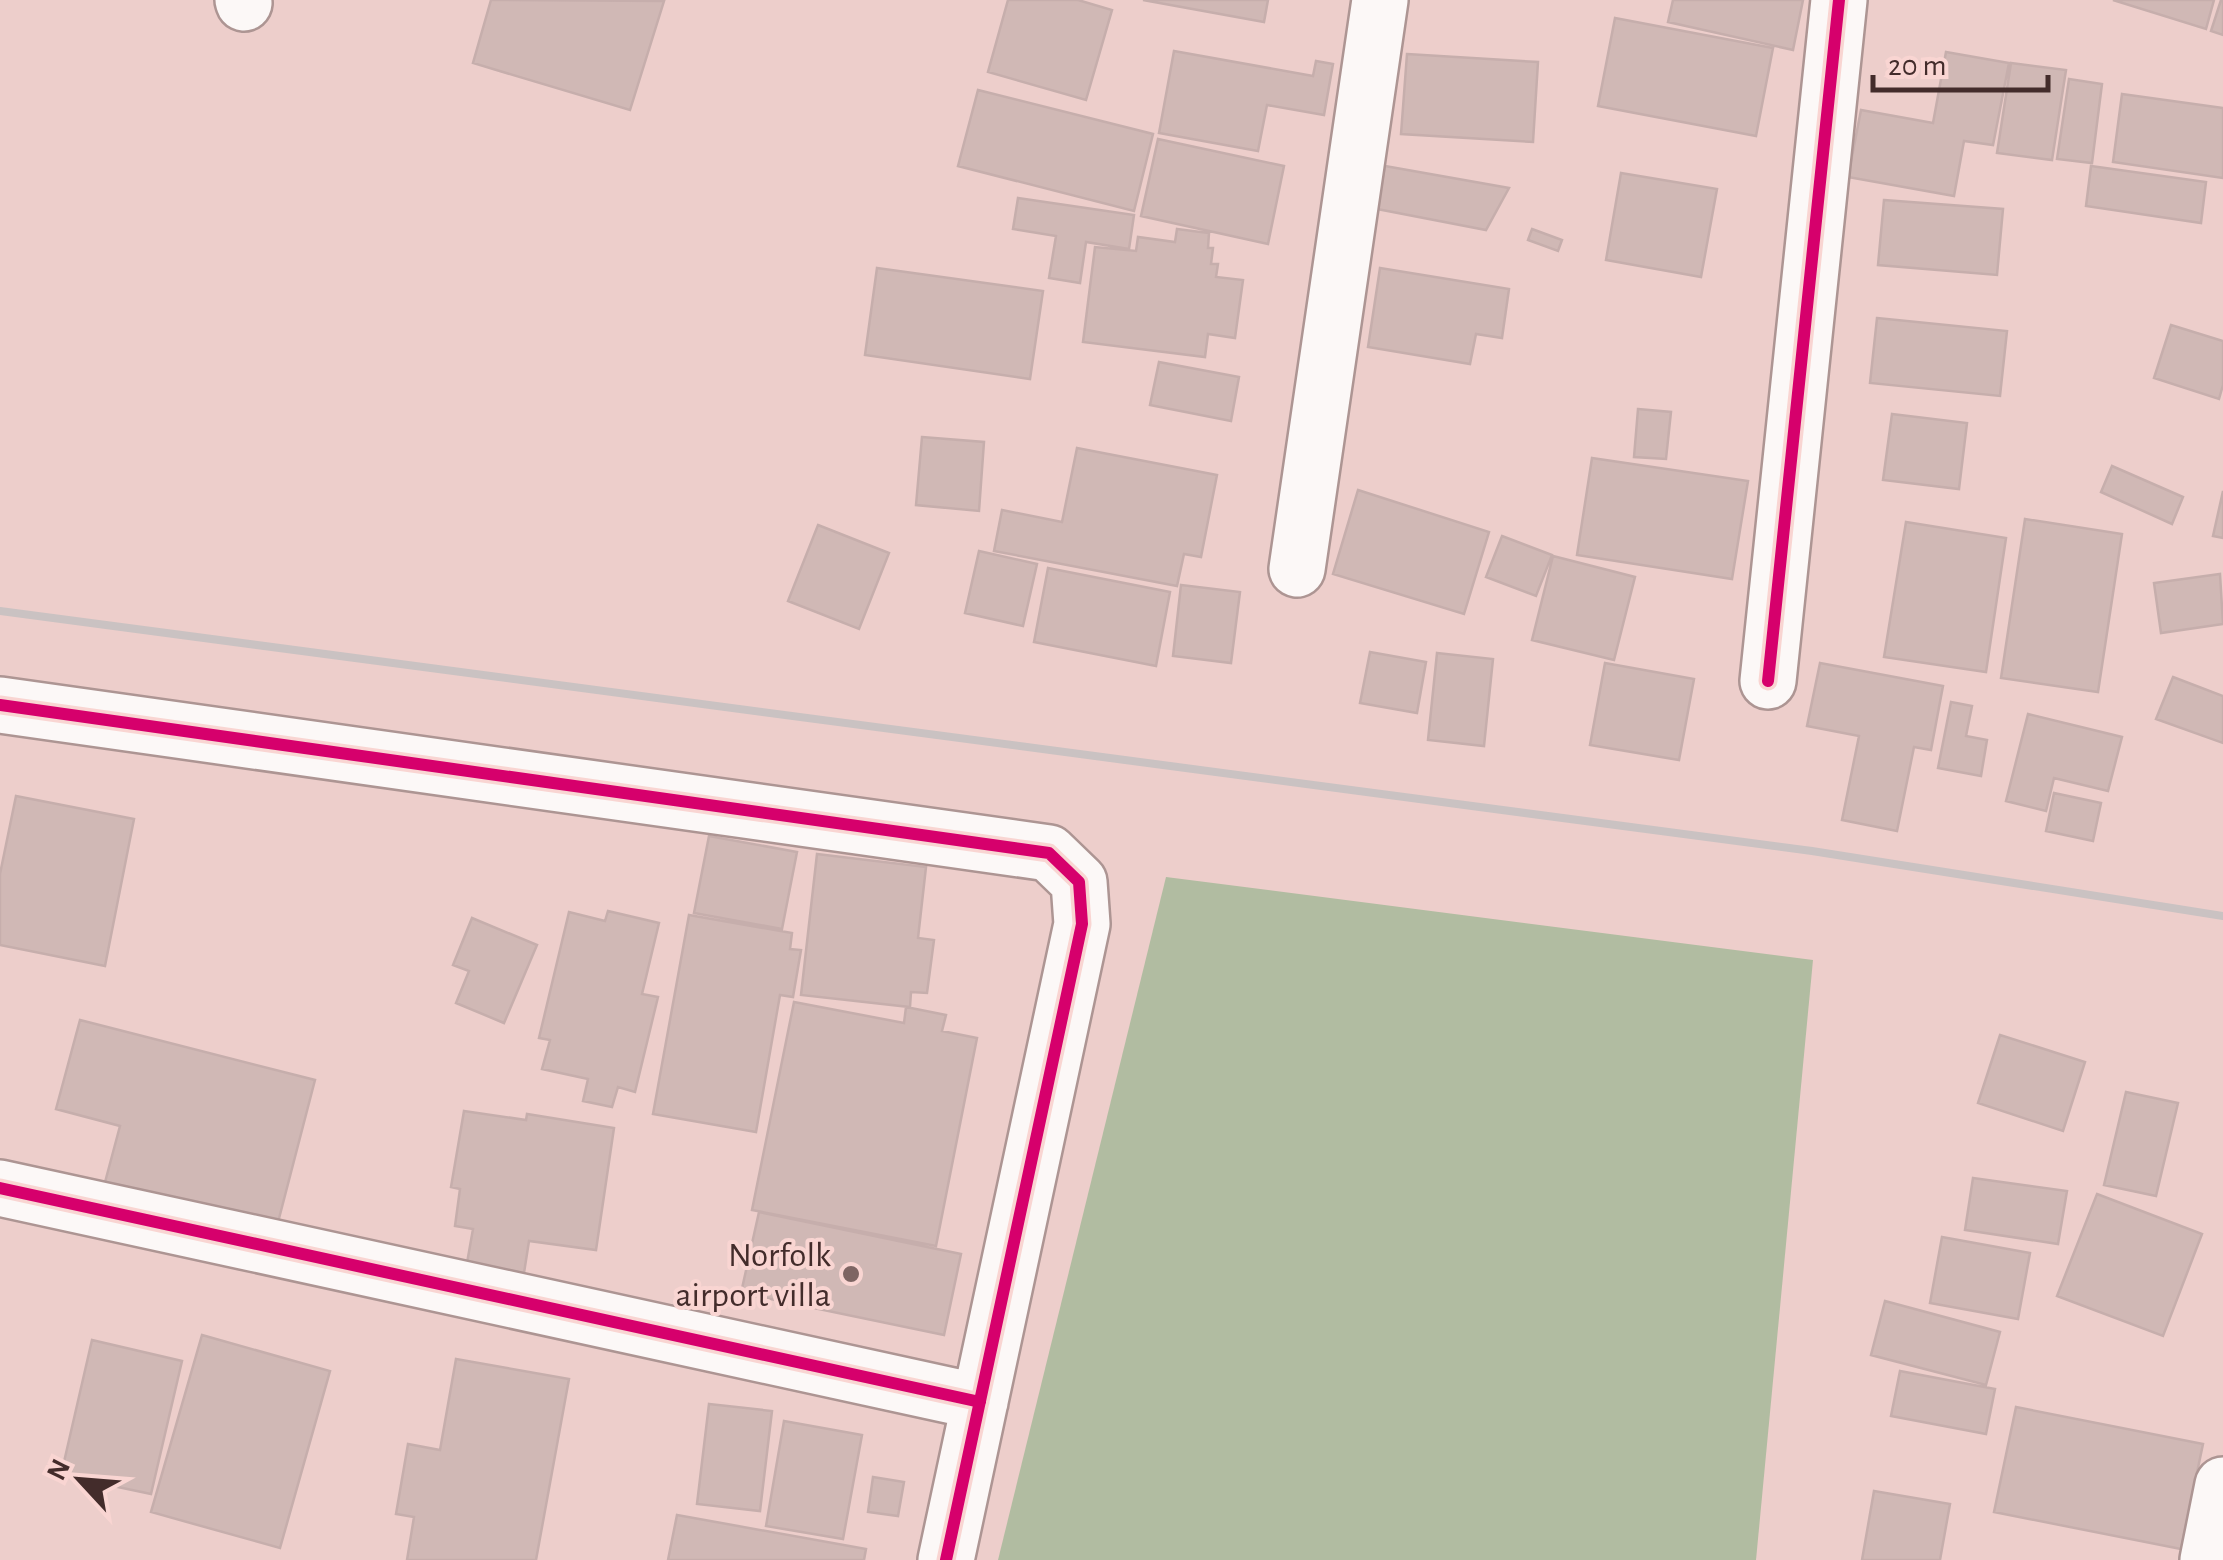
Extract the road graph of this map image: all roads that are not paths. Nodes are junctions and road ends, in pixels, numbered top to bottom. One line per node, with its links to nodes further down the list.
1 (1380, 0): 3 (street)
2 (1839, 0): 4 (street)
3 (1298, 569)
4 (1768, 680)
5 (0, 705): 7 (street)
6 (0, 1188): 7 (street)
7 (980, 1402): 9 (street)
8 (2223, 1484): 10 (street)
9 (946, 1560)
10 (2208, 1560)

